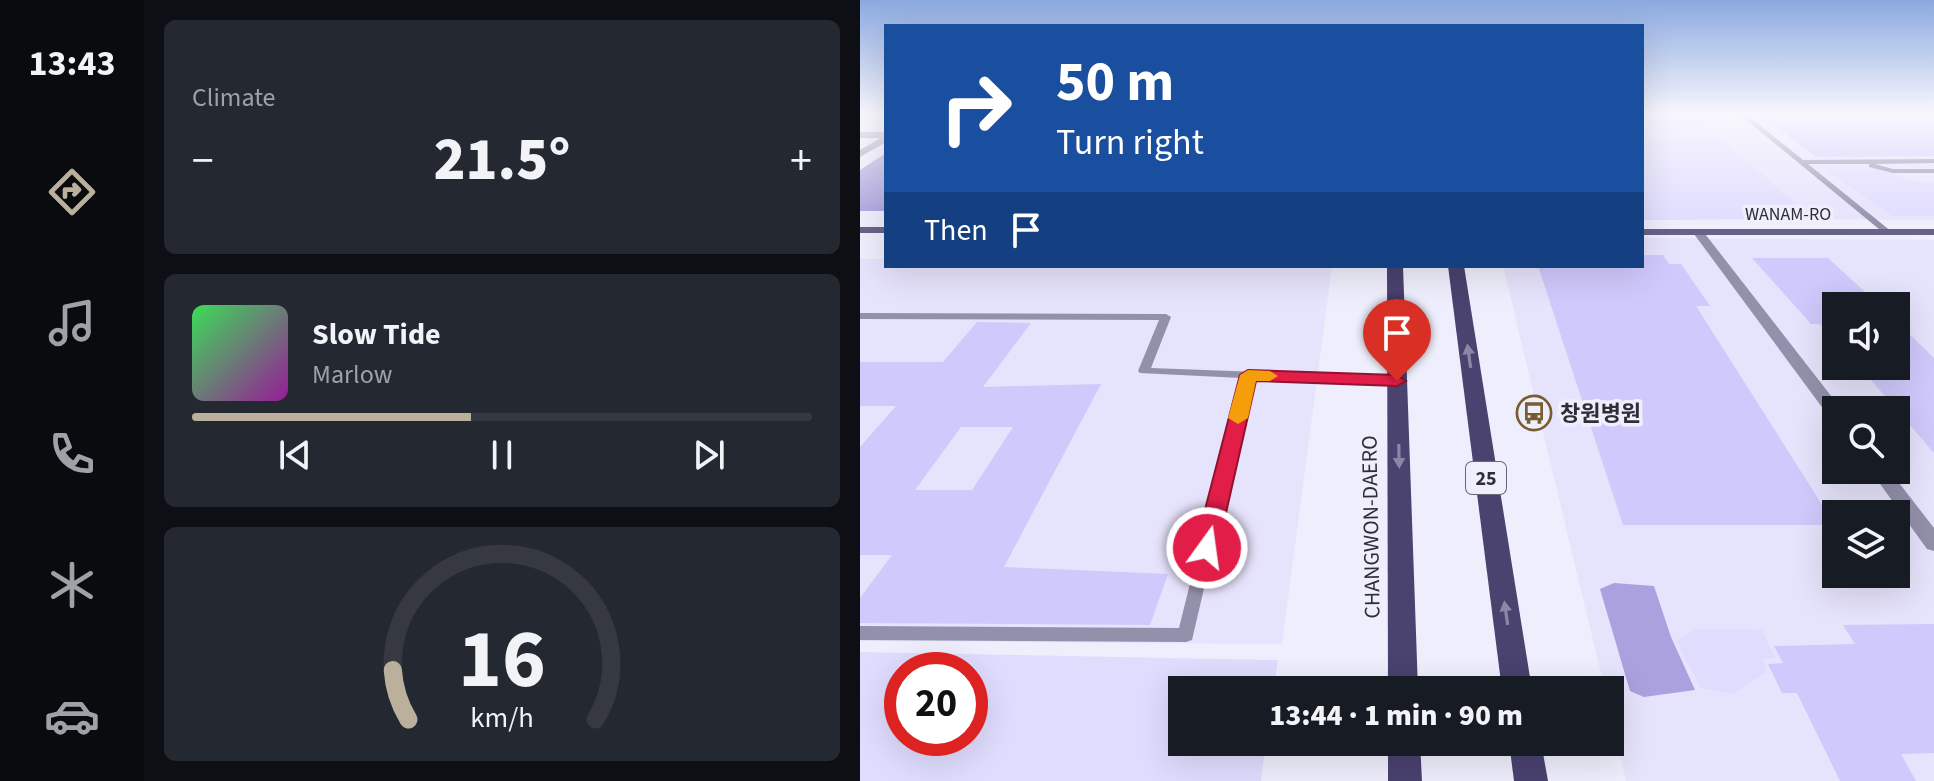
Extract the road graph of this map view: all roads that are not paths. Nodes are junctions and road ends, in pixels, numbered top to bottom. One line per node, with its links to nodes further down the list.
1 (1787, 150): 4 (lane)
2 (1862, 161): 3 (lane); 4 (lane); 5 (lane)
3 (1934, 161)
4 (1801, 162): 10 (lane)
5 (1934, 171)
6 (860, 230): 7 (main road)
7 (884, 230)
8 (1644, 232): 9 (main road, WANAM-RO)
9 (1698, 232): 10 (main road, WANAM-RO); 17 (street)
10 (1888, 232): 11 (main road, WANAM-RO)
11 (1934, 232)
12 (1395, 268): 16 (main road, CHANGWON-DAERO)
13 (1456, 268): 22 (main road, 25, one-way to 13)
14 (860, 316): 15 (lane)
15 (1248, 375): 16 (lane); 20 (lane)
16 (1397, 381): 21 (main road, CHANGWON-DAERO, one-way to 21)
17 (1822, 396)
18 (1890, 484): 19 (street)
19 (1934, 543)
20 (860, 633)
21 (1403, 676)
22 (1515, 676)
23 (1404, 756): 25 (main road)
24 (1527, 756): 26 (main road)
25 (1405, 781)
26 (1531, 781)

